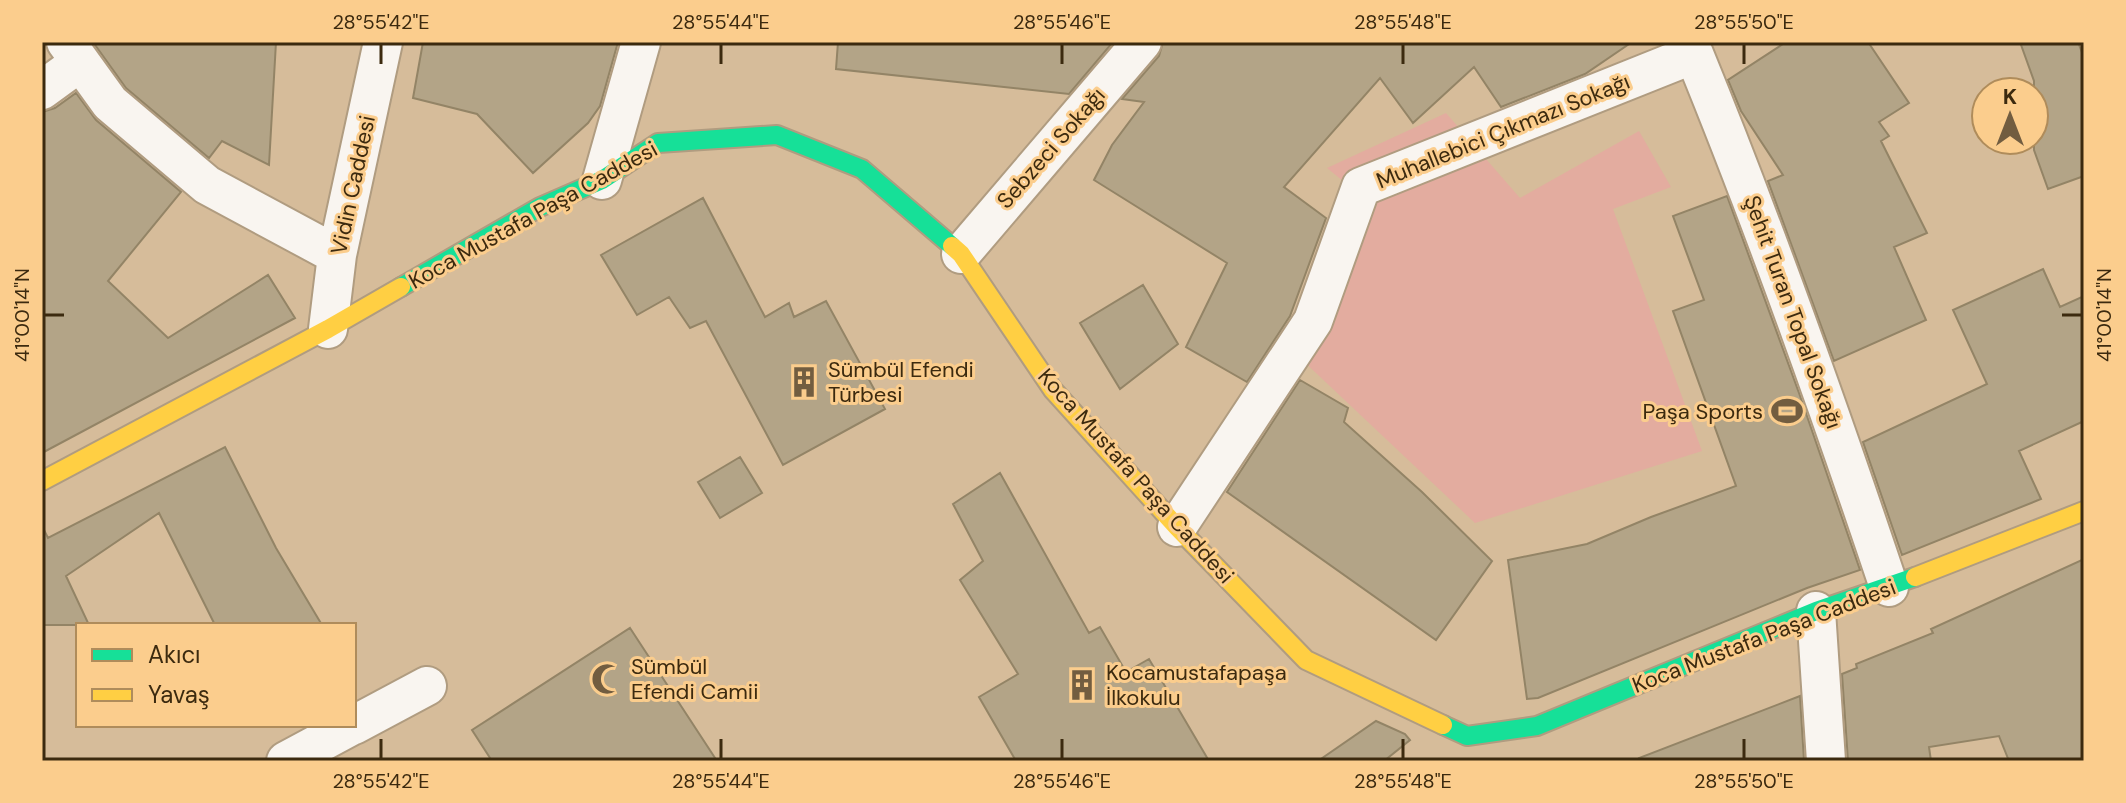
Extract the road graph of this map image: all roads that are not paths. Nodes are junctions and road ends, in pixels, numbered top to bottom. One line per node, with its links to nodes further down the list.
1 (383, 42): 9 (street, Vidin Caddesi)
2 (641, 42): 7 (street)
3 (1142, 42): 8 (street, Sebzeci Sokağı)
4 (1690, 48): 13 (street, Muhallebici Çıkmazı Sokağı); 14 (street, Şehit Turan Topal Sokağı)
5 (72, 53): 6 (street); 9 (street)
6 (42, 90)
7 (602, 180): 8 (street, Koca Mustafa Paşa Caddesi); 10 (street, Koca Mustafa Paşa Caddesi)
8 (961, 254): 13 (street, Koca Mustafa Paşa Caddesi)
9 (337, 255): 10 (street, Vidin Caddesi)
10 (328, 329): 11 (street, Koca Mustafa Paşa Caddesi)
11 (42, 481)
12 (2084, 511): 14 (street, Koca Mustafa Paşa Caddesi)
13 (1177, 527): 15 (street, Koca Mustafa Paşa Caddesi)
14 (1889, 587): 15 (street, Koca Mustafa Paşa Caddesi)
15 (1816, 611): 20 (street)
16 (427, 686): 17 (street)
17 (356, 724)
18 (350, 727): 19 (street)
19 (286, 761)
20 (1826, 761)

